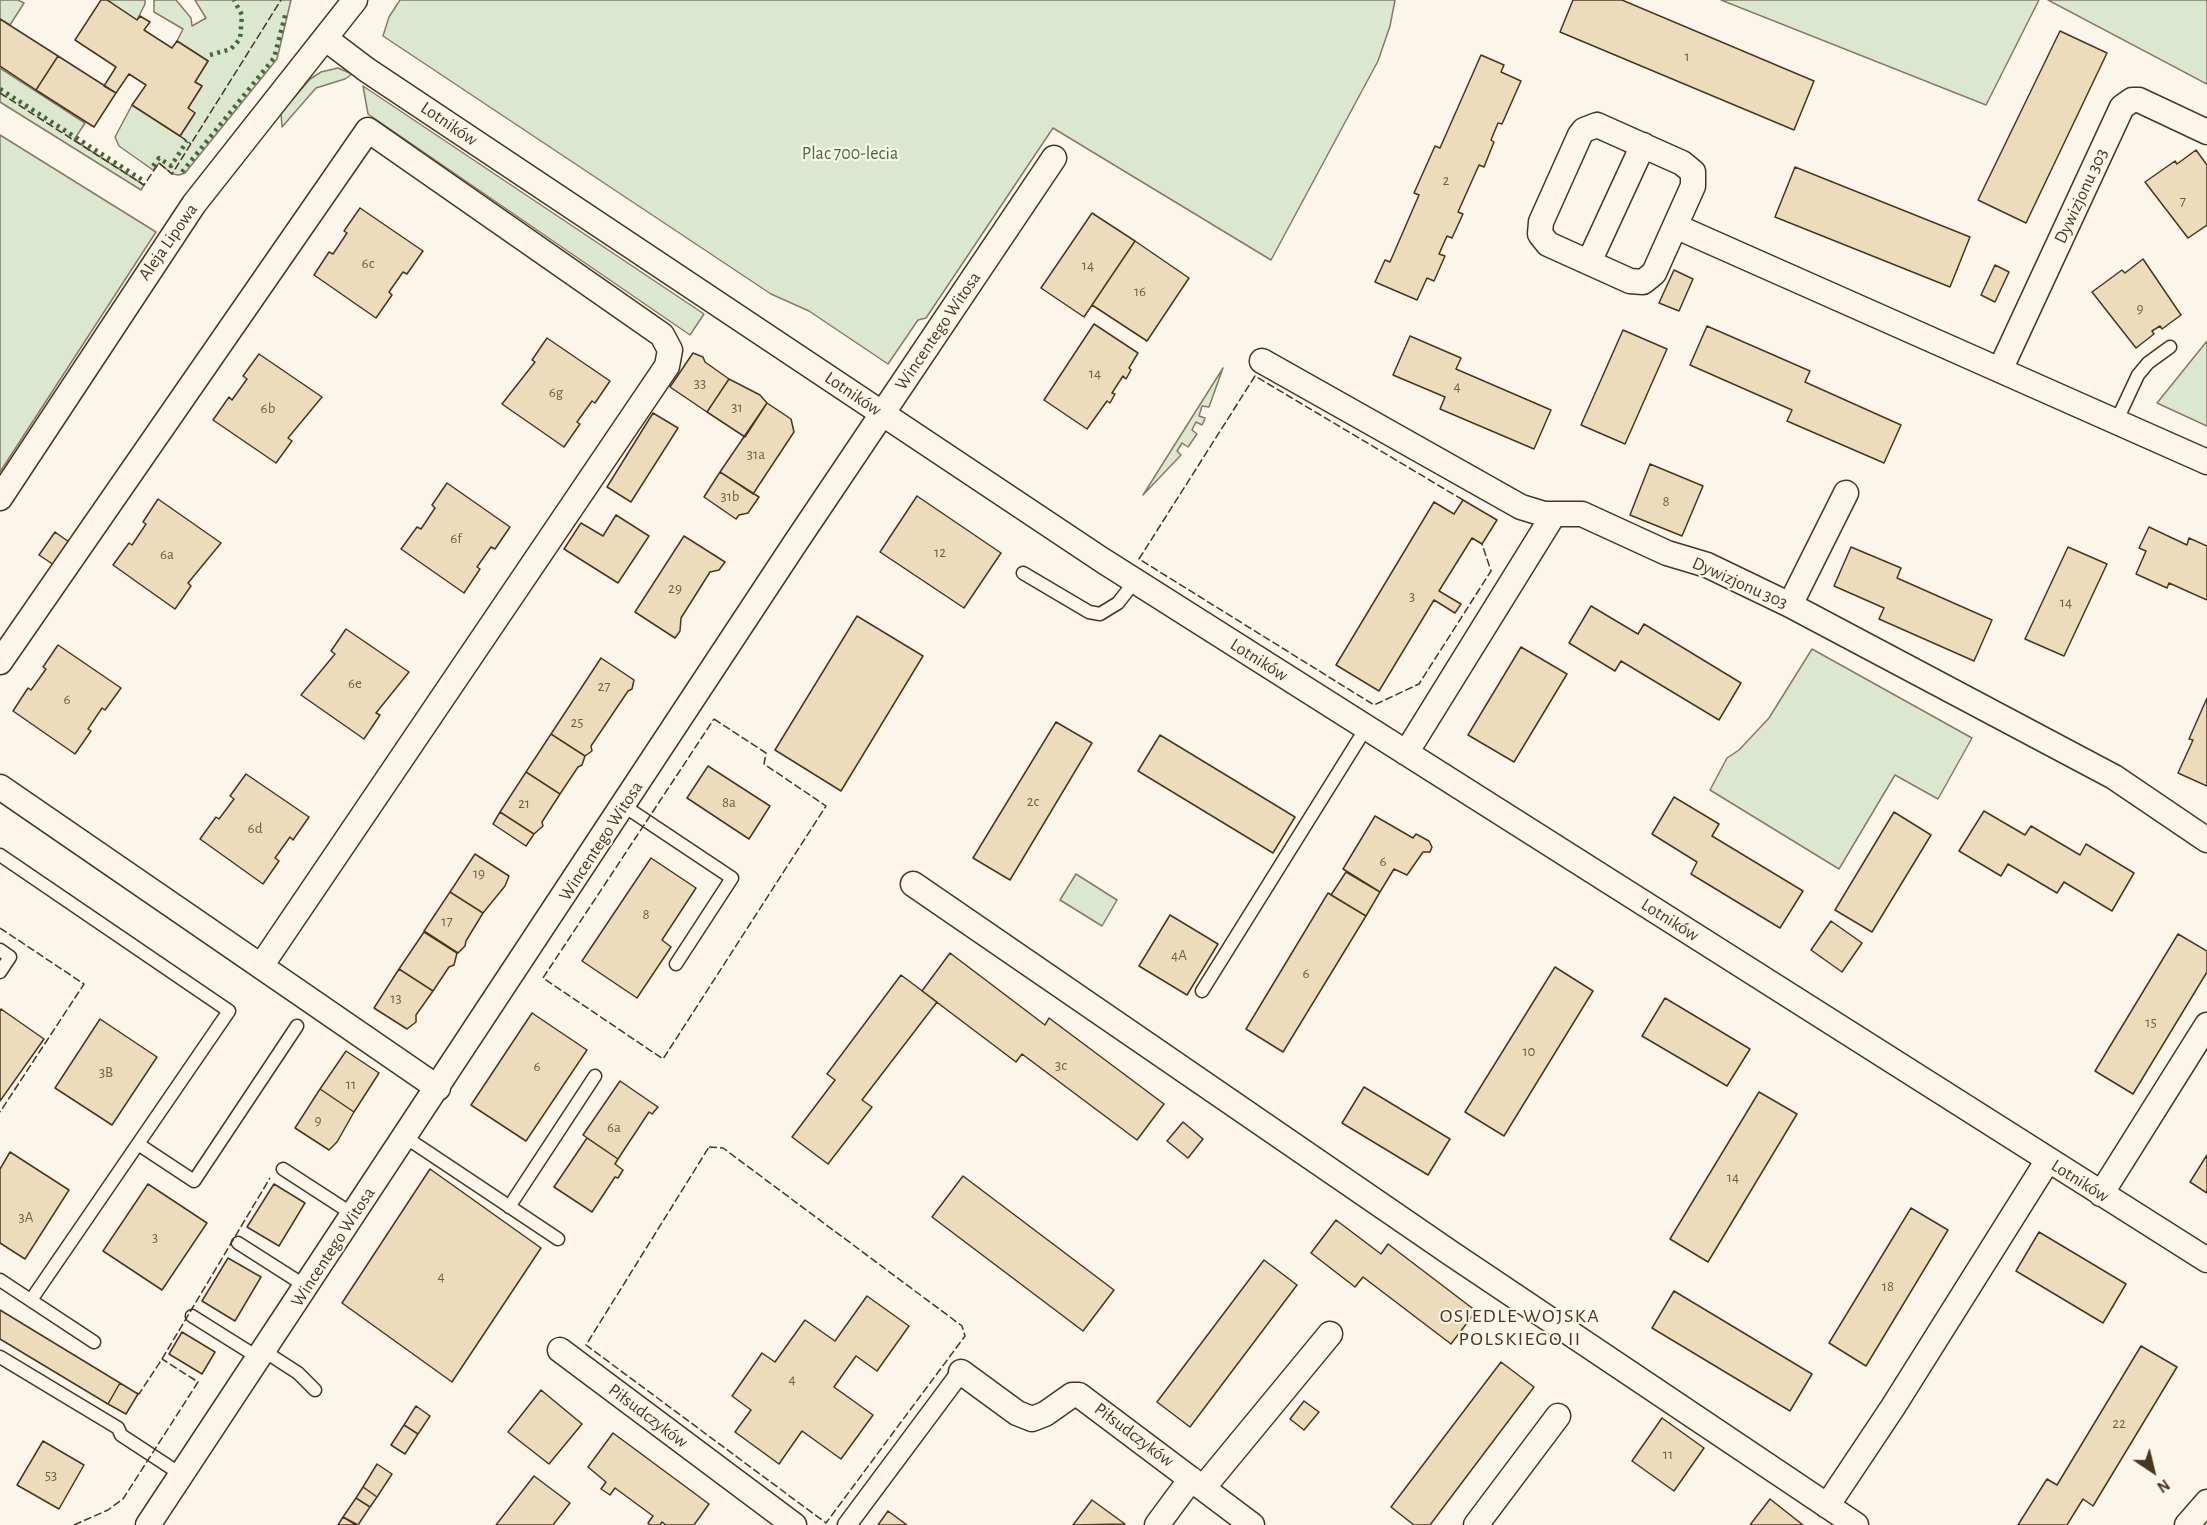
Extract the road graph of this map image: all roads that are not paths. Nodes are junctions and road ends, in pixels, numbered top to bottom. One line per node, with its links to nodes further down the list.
1 (355, 0): 2 (street, Aleja Lipowa)
2 (326, 39): 11 (street, Lotników); 15 (street, Aleja Lipowa)
3 (2207, 132): 10 (street, Dywizjonu 303)
4 (1643, 145): 6 (street); 7 (street); 7 (street)
5 (1054, 158): 11 (street, Wincentego Witosa)
6 (1675, 226): 7 (street); 10 (street)
7 (1589, 262)
8 (2170, 347): 12 (lane)
9 (1262, 361): 16 (street, Dywizjonu 303)
10 (2000, 370): 12 (street)
11 (882, 413): 18 (street, Lotników); 24 (street, Wincentego Witosa)
12 (2116, 422): 13 (street)
13 (2207, 462)
14 (1846, 493): 19 (street)
15 (0, 498)
16 (1554, 514): 19 (street, Dywizjonu 303); 22 (street)
17 (1023, 573): 18 (lane)
18 (1135, 581): 21 (street, Lotników)
19 (1790, 605): 25 (street, Dywizjonu 303)
20 (0, 662): 30 (street)
21 (1366, 728): 22 (street, Lotników); 32 (lane)
22 (1406, 753): 39 (street, Lotników)
23 (0, 787): 30 (street)
24 (624, 806): 29 (lane); 36 (street, Wincentego Witosa)
25 (2207, 840)
26 (0, 855): 38 (lane)
27 (913, 884): 62 (street)
28 (0, 950): 31 (lane)
29 (676, 964)
30 (261, 966): 36 (street)
31 (0, 972)
32 (1202, 991)
33 (297, 1026): 38 (lane)
34 (2207, 1026): 41 (street)
35 (595, 1076): 42 (lane)
36 (438, 1088): 37 (street, Wincentego Witosa)
37 (405, 1137): 42 (lane); 43 (street, Wincentego Witosa)
38 (138, 1144): 49 (lane)
39 (2048, 1160): 41 (street, Lotników); 62 (street)
40 (284, 1169): 43 (lane)
41 (2101, 1194): 46 (street, Lotników)
42 (509, 1207): 44 (lane)
43 (354, 1215): 48 (street, Wincentego Witosa)
44 (558, 1239)
45 (238, 1243): 48 (lane)
46 (2207, 1260)
47 (0, 1280): 49 (lane)
48 (307, 1287): 54 (street, Wincentego Witosa)
49 (31, 1300): 52 (lane)
50 (192, 1316): 54 (lane)
51 (1330, 1334): 60 (street)
52 (93, 1342)
53 (560, 1350): 64 (street, Piłsudczyków)
54 (262, 1355): 57 (lane); 59 (street, Wincentego Witosa)
55 (0, 1357): 59 (lane)
56 (961, 1371): 60 (street, Piłsudczyków); 65 (street, Piłsudczyków)
57 (315, 1390)
58 (1558, 1416): 68 (street)
59 (182, 1475): 63 (street, Wincentego Witosa)
60 (1197, 1483): 66 (street); 67 (street, Piłsudczyków)
61 (2207, 1502): 70 (street)
62 (1827, 1506): 69 (street)
63 (148, 1525)
64 (794, 1525)
65 (847, 1525)
66 (1157, 1525)
67 (1252, 1525)
68 (1476, 1525)
69 (1856, 1525)
70 (2187, 1525)

